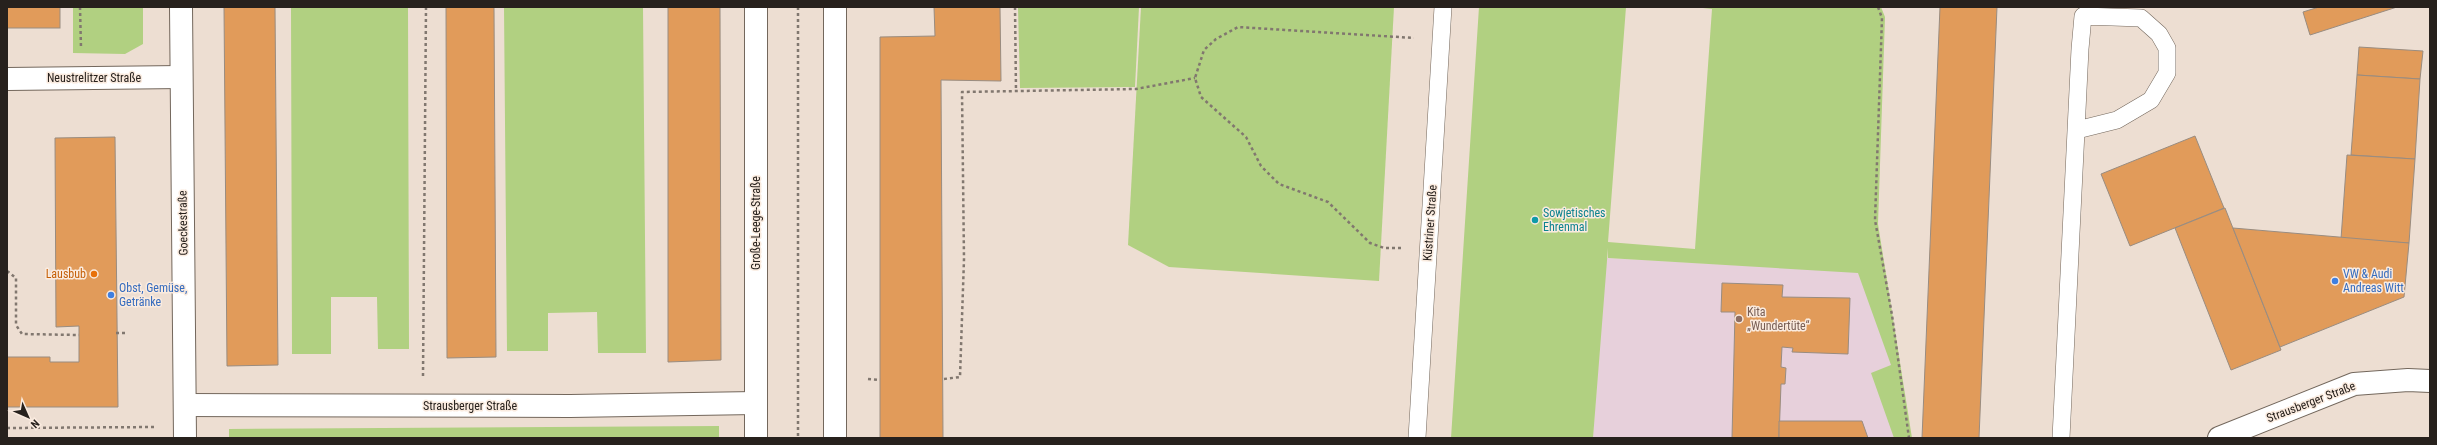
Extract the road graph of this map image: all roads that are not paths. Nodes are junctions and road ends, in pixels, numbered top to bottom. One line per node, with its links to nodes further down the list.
1 (181, 7): 5 (street, Goeckestraße)
2 (756, 7): 9 (street, Große-Leege-Straße)
3 (835, 7): 12 (street)
4 (1443, 7): 13 (lane, Küstriner Straße)
5 (181, 77): 6 (street, Neustrelitzer Straße); 10 (street, Goeckestraße)
6 (7, 79)
7 (2077, 130): 7 (lane); 14 (lane)
8 (2430, 382): 15 (street, Strausberger Straße)
9 (755, 403): 10 (street, Strausberger Straße); 11 (street, Große-Leege-Straße)
10 (185, 423)
11 (756, 438)
12 (835, 438)
13 (1417, 438)
14 (2060, 438)
15 (2219, 438)

